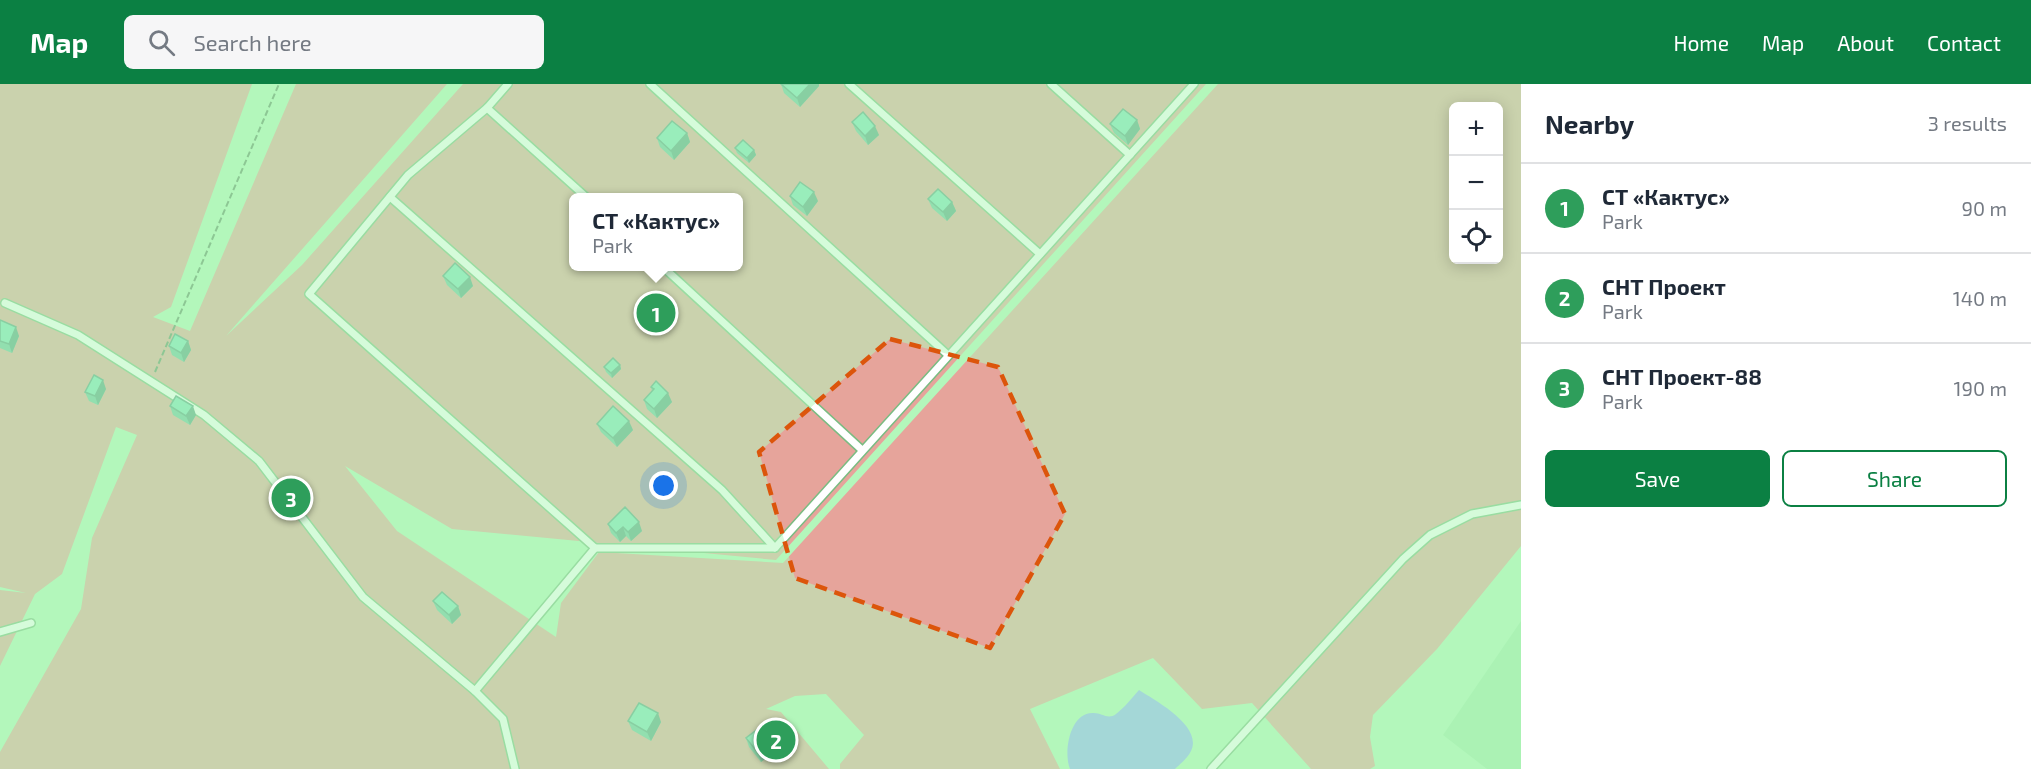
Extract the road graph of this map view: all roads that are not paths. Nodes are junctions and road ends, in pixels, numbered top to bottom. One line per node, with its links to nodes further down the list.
1 (508, 84): 6 (lane)
2 (650, 84): 13 (lane)
3 (849, 84): 10 (lane)
4 (1051, 84): 7 (lane)
5 (1194, 84): 7 (lane)
6 (487, 108): 8 (lane); 9 (lane)
7 (1130, 155): 10 (lane)
8 (580, 193)
9 (390, 196): 16 (lane); 17 (lane)
10 (1040, 254): 13 (lane)
11 (666, 271): 14 (lane)
12 (5, 303): 20 (lane)
13 (948, 355): 14 (lane)
14 (862, 450): 17 (lane)
15 (1521, 505): 22 (lane)
16 (595, 548): 17 (lane); 20 (lane)
17 (775, 548)
18 (31, 623): 19 (lane)
19 (0, 632)
20 (475, 691): 21 (lane)
21 (515, 769)
22 (1211, 769)

